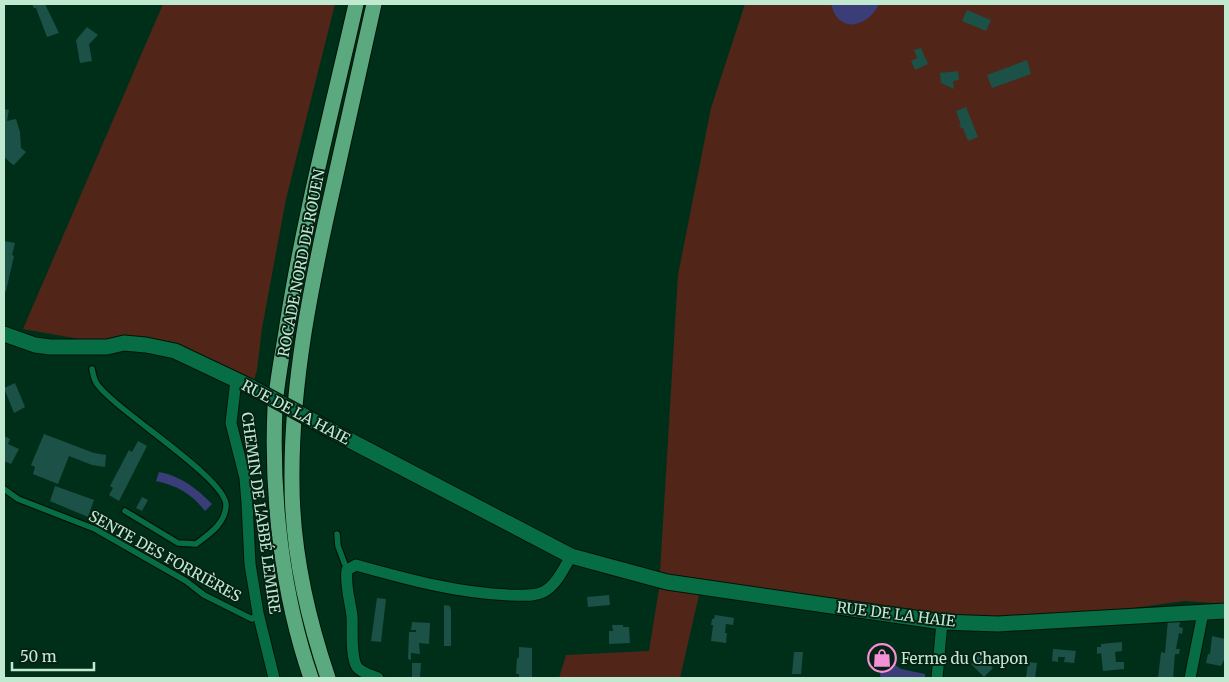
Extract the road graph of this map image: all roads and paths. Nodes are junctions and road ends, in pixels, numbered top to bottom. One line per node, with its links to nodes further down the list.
1 (356, 4): 16 (highway, ROCADE NORD DE ROUEN)
2 (374, 4): 17 (highway, ROCADE NORD DE ROUEN)
3 (4, 334): 5 (street, RUE DE LA HAIE)
4 (92, 369): 7 (lane)
5 (236, 380): 9 (street, RUE DE LA HAIE, bridge); 12 (street, CHEMIN DE L'ABBÉ LEMIRE)
6 (4, 489): 12 (lane, SENTE DES FORRIÈRES)
7 (125, 511)
8 (337, 534): 10 (lane)
9 (571, 556): 10 (street); 14 (street, RUE DE LA HAIE)
10 (347, 570): 18 (street)
11 (1225, 612): 13 (street, RUE DE LA HAIE)
12 (258, 613): 15 (street, CHEMIN DE L'ABBÉ LEMIRE)
13 (1203, 613): 14 (street, RUE DE LA HAIE); 20 (street)
14 (942, 622): 19 (street)
15 (274, 678)
16 (311, 678)
17 (328, 678)
18 (378, 678)
19 (937, 678)
20 (1190, 678)

